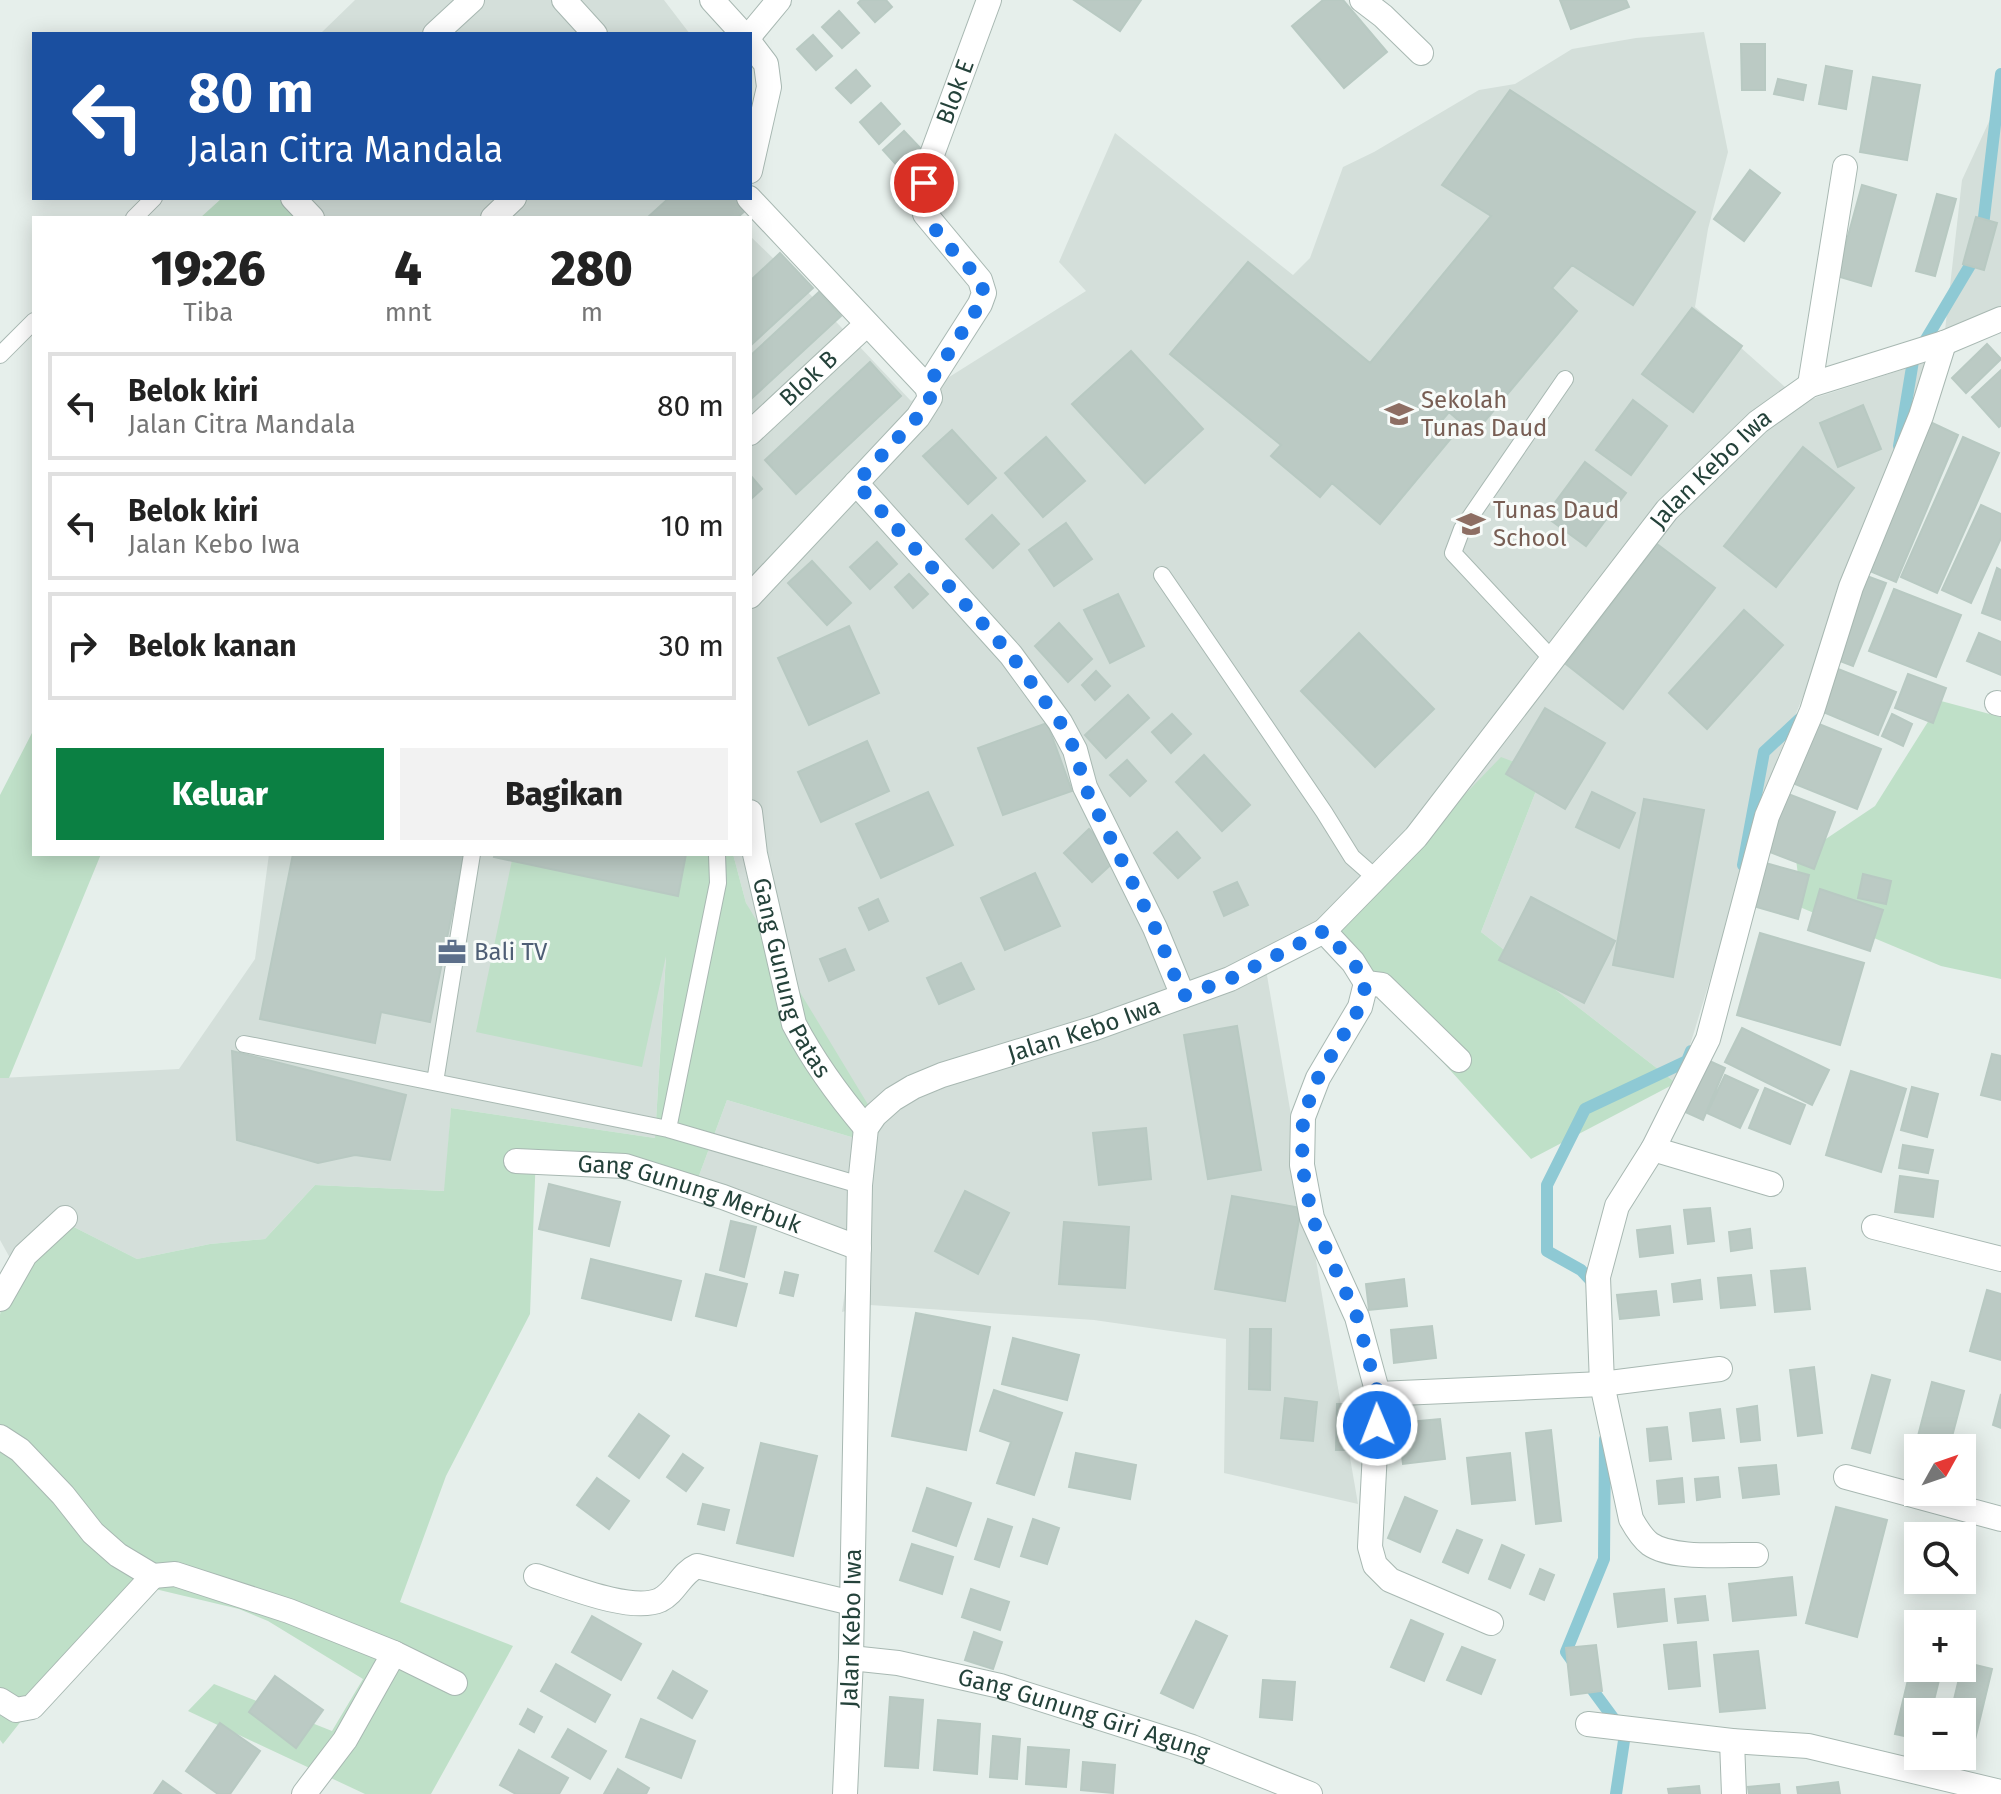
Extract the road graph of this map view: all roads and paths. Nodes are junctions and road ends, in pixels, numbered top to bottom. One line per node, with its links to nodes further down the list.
1 (472, 0): 8 (street)
2 (564, 0): 9 (street)
3 (712, 0): 10 (street)
4 (779, 0): 11 (street)
5 (989, 0): 30 (street, Blok E)
6 (1362, 0): 7 (street)
7 (1389, 8): 13 (street)
8 (437, 32)
9 (593, 32)
10 (741, 32)
11 (752, 33)
12 (752, 46): 14 (street)
13 (1421, 53)
14 (752, 162)
15 (1845, 167): 29 (street)
16 (152, 200): 20 (lane)
17 (295, 200): 21 (street)
18 (512, 200): 22 (street)
19 (753, 211): 25 (street)
20 (136, 216)
21 (310, 216)
22 (495, 216)
23 (2001, 319): 26 (street, Jalan Kebo Iwa)
24 (32, 323): 27 (lane)
25 (867, 324): 30 (street); 31 (street, Blok B)
26 (1944, 343): 29 (street, Jalan Kebo Iwa); 48 (street)
27 (0, 355)
28 (1565, 379): 35 (lane)
29 (1810, 385): 35 (street, Jalan Kebo Iwa)
30 (927, 387): 32 (street)
31 (752, 431)
32 (856, 483): 34 (street); 42 (street)
33 (1162, 575): 39 (lane)
34 (752, 594)
35 (1552, 659): 39 (street, Jalan Kebo Iwa)
36 (752, 829): 46 (street, Gang Gunung Patas)
37 (472, 856): 45 (lane)
38 (717, 856): 47 (lane)
39 (1377, 879): 40 (street, Jalan Kebo Iwa)
40 (1324, 931): 41 (street); 42 (street, Jalan Kebo Iwa)
41 (1366, 983): 44 (street); 59 (street)
42 (1183, 996): 46 (street, Jalan Kebo Iwa)
43 (244, 1044): 45 (lane)
44 (1459, 1060)
45 (435, 1082): 47 (lane)
46 (866, 1128): 51 (street, Jalan Kebo Iwa)
47 (668, 1129): 51 (lane)
48 (1653, 1149): 50 (street); 58 (street)
49 (516, 1161): 54 (street, Gang Gunung Merbuk)
50 (1771, 1184)
51 (860, 1185): 54 (street, Jalan Kebo Iwa)
52 (65, 1218): 56 (street)
53 (1874, 1227): 55 (street)
54 (859, 1248): 66 (street, Jalan Kebo Iwa)
55 (2001, 1259)
56 (0, 1299)
57 (1720, 1369): 58 (street)
58 (1602, 1384): 59 (street); 63 (street)
59 (1378, 1394): 67 (street)
60 (0, 1437): 64 (street)
61 (1846, 1477): 62 (street)
62 (2001, 1519)
63 (1756, 1555)
64 (153, 1576): 68 (street); 71 (street)
65 (536, 1576): 66 (street)
66 (852, 1603): 69 (street, Jalan Kebo Iwa)
67 (1491, 1623)
68 (394, 1653): 70 (street); 75 (street)
69 (851, 1658): 76 (street, Jalan Kebo Iwa); 77 (street, Gang Gunung Giri Agung)
70 (455, 1683)
71 (0, 1700)
72 (1588, 1724): 73 (street)
73 (1732, 1741): 74 (street); 78 (street)
74 (2001, 1793)
75 (304, 1794)
76 (845, 1794)
77 (1310, 1794)
78 (1734, 1794)

